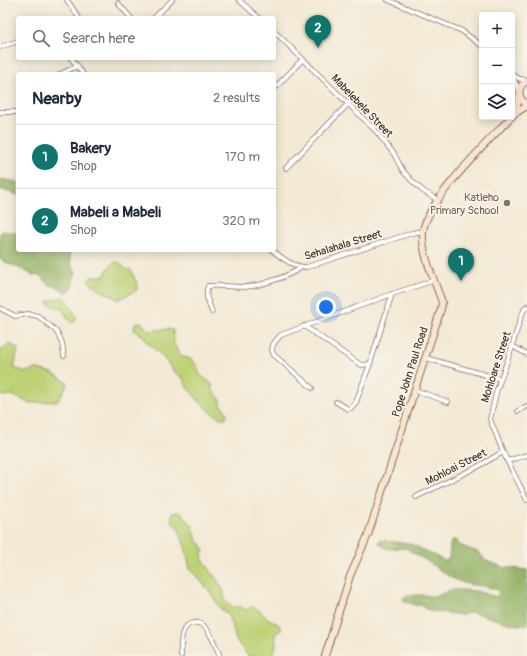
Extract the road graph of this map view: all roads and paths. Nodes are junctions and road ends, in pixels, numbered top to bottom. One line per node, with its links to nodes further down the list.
1 (68, 0): 6 (street)
2 (172, 0): 8 (street)
3 (239, 0): 9 (street)
4 (388, 0): 12 (street)
5 (118, 3): 7 (street)
6 (78, 16)
7 (129, 16)
8 (156, 16)
9 (258, 16)
10 (276, 33): 15 (street, Mabelebele Street)
11 (16, 42): 13 (street)
12 (479, 43)
13 (0, 47)
14 (74, 60): 16 (street)
15 (302, 60): 22 (street); 24 (street, Mabelebele Street)
16 (78, 66): 17 (street); 18 (street)
17 (64, 72)
18 (82, 72)
19 (515, 76): 21 (street)
20 (515, 80): 23 (street)
21 (527, 81): 23 (main road, Pope John Paul Road)
22 (276, 87)
23 (519, 94): 25 (main road); 26 (main road, Pope John Paul Road)
24 (349, 103): 31 (street); 32 (street, Mabelebele Street)
25 (527, 105): 29 (main road, Pope John Paul Road)
26 (515, 111)
27 (0, 112): 28 (street)
28 (16, 112)
29 (515, 114)
30 (508, 120): 32 (main road, Pope John Paul Road)
31 (286, 168)
32 (438, 200): 33 (main road, Pope John Paul Road)
33 (423, 231): 35 (street, Sehalahala Street); 36 (main road, Pope John Paul Road)
34 (275, 252): 35 (street, Sehalahala Street)
35 (303, 267): 40 (street)
36 (435, 280): 37 (street); 45 (main road, Pope John Paul Road)
37 (392, 294): 41 (street); 46 (street)
38 (527, 306): 42 (street, Mohloare Street)
39 (0, 308): 44 (street)
40 (212, 312)
41 (304, 326): 46 (street); 48 (street)
42 (512, 346): 43 (street); 47 (street, Mohloare Street)
43 (527, 354)
44 (64, 356)
45 (426, 358): 47 (street); 49 (main road, Pope John Paul Road)
46 (370, 364): 50 (street)
47 (500, 379): 54 (street, Mohloare Street)
48 (312, 388)
49 (415, 390): 51 (street); 61 (main road, Pope John Paul Road)
50 (336, 402)
51 (448, 402)
52 (527, 406): 53 (street)
53 (518, 411)
54 (503, 452): 56 (street, Mohloare Street); 57 (street, Mohloai Street)
55 (527, 456): 56 (street)
56 (507, 461): 58 (street, Mohloare Street)
57 (416, 497)
58 (527, 500)
59 (181, 656): 60 (street)
60 (220, 656)
61 (325, 656)

